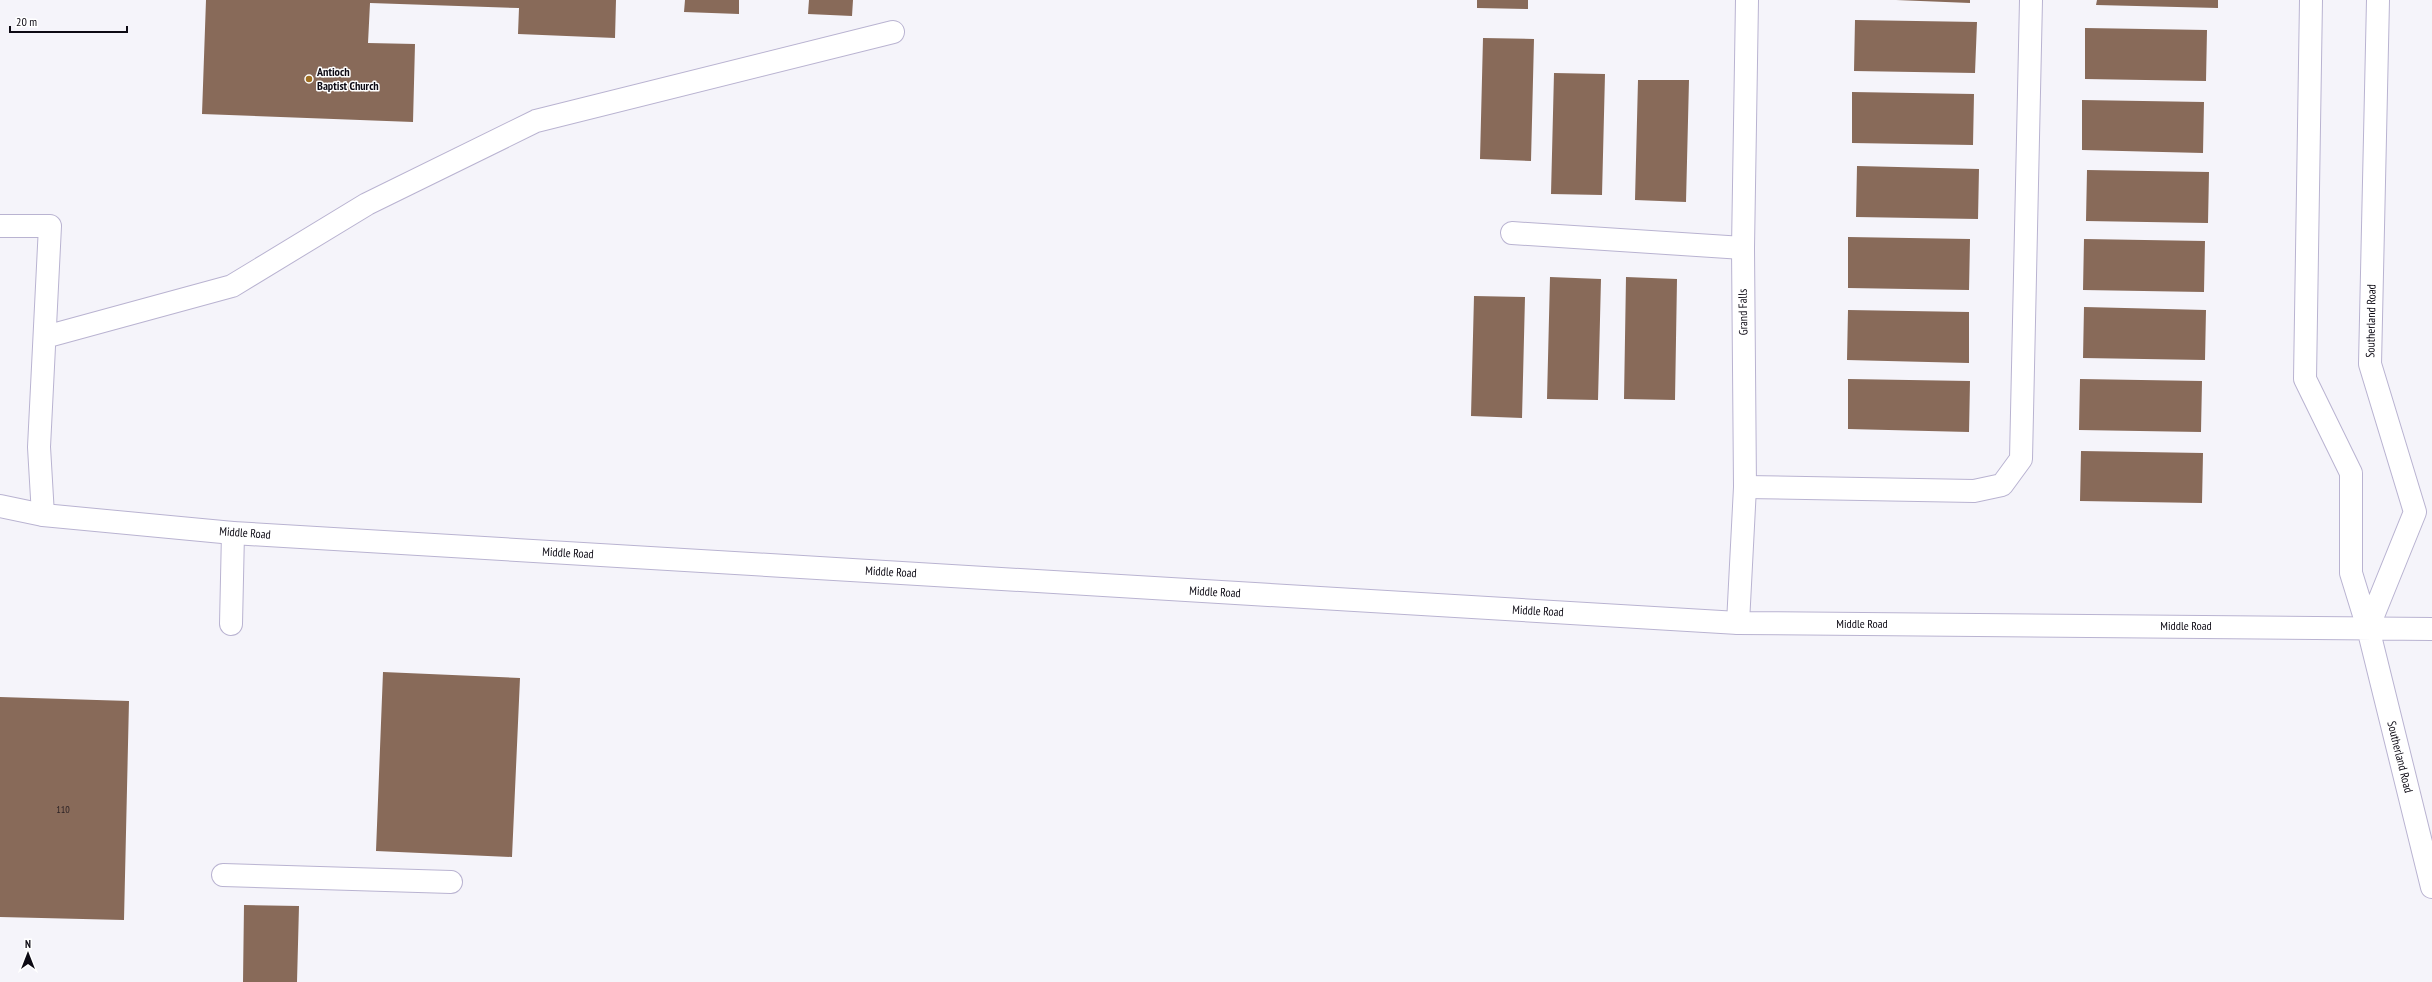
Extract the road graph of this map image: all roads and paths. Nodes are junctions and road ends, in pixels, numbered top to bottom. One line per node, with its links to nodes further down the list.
1 (1747, 0): 8 (street, Grand Falls)
2 (2031, 0): 10 (street)
3 (2311, 0): 16 (street, Southerland Road)
4 (2378, 0): 16 (street, Southerland Road)
5 (893, 32): 9 (street)
6 (0, 226): 9 (street)
7 (1512, 233): 8 (street)
8 (1742, 248): 10 (street, Grand Falls)
9 (45, 337): 12 (street)
10 (1745, 487): 14 (street, Grand Falls)
11 (0, 506): 12 (street, Middle Road)
12 (43, 515): 13 (street, Middle Road)
13 (233, 533): 14 (street, Middle Road); 15 (street)
14 (1738, 623): 16 (street, Middle Road)
15 (231, 624)
16 (2368, 628): 17 (street, Middle Road); 20 (street, Southerland Road)
17 (2432, 629)
18 (223, 875): 19 (street)
19 (452, 882)
20 (2432, 887)

